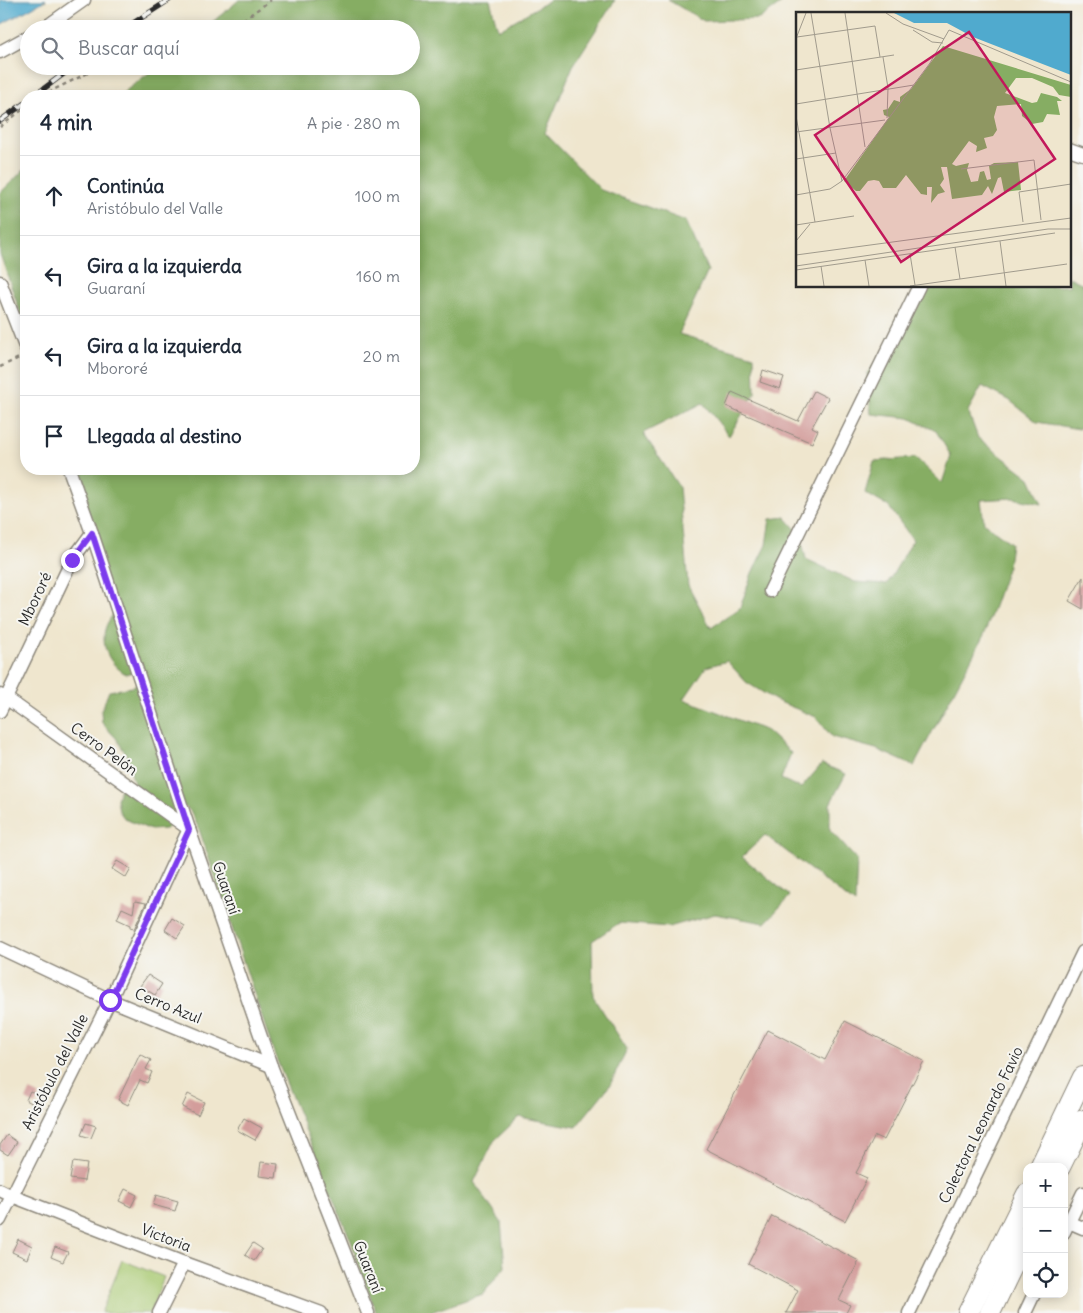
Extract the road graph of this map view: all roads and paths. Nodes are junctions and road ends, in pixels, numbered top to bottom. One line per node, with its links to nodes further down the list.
1 (84, 0): 3 (street)
2 (271, 0): 4 (path)
3 (56, 20)
4 (243, 20)
5 (20, 41): 6 (street)
6 (0, 52)
7 (84, 75): 8 (path)
8 (53, 90)
9 (20, 112): 10 (path)
10 (0, 127)
11 (1070, 148): 12 (street)
12 (1083, 154)
13 (0, 282): 15 (street)
14 (918, 288): 20 (street)
15 (20, 334)
16 (20, 358): 17 (path)
17 (0, 367)
18 (71, 475): 19 (street, Guaraní)
19 (92, 533): 21 (street, Mbororé); 23 (street, Guaraní)
20 (770, 591)
21 (3, 697): 22 (street, Mbororé); 23 (street, Cerro Pelón)
22 (0, 710)
23 (189, 830): 26 (street, Aristóbulo del Valle); 27 (street, Guaraní)
24 (0, 948): 26 (street, Cerro Azul)
25 (1083, 952): 46 (street, Colectora Leonardo Favio)
26 (110, 1000): 27 (street, Cerro Azul); 34 (street, Aristóbulo del Valle)
27 (271, 1066): 45 (street, Guaraní)
28 (1083, 1077): 30 (highway)
29 (1083, 1120): 31 (highway)
30 (1042, 1163)
31 (1062, 1163)
32 (0, 1190): 34 (street, Victoria)
33 (1083, 1193): 37 (street)
34 (12, 1196): 36 (street, Aristóbulo del Valle); 41 (street, Victoria)
35 (1023, 1202): 47 (highway)
36 (0, 1220)
37 (1068, 1225)
38 (1068, 1227): 39 (street)
39 (1083, 1228)
40 (1023, 1244): 48 (highway)
41 (184, 1262): 43 (street); 44 (street, Victoria)
42 (1032, 1298): 49 (street)
43 (159, 1313)
44 (321, 1313)
45 (368, 1313)
46 (909, 1313)
47 (968, 1313)
48 (990, 1313)
49 (1024, 1313)

